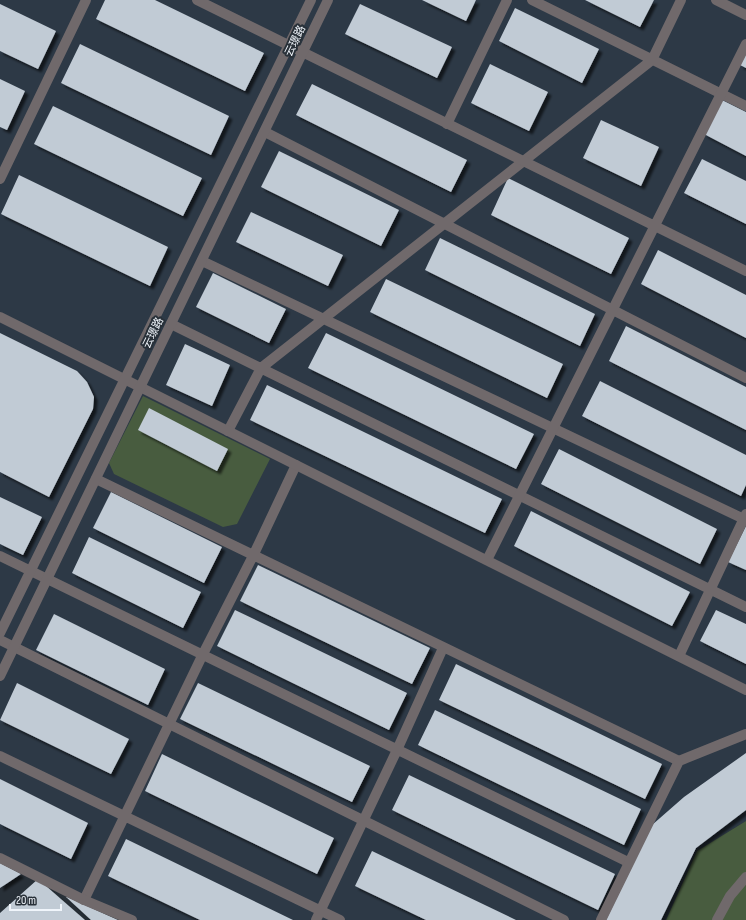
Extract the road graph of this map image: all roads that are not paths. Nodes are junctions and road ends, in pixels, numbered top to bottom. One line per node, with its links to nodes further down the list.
1 (86, 0): 19 (street)
2 (197, 0): 11 (street)
3 (311, 0): 11 (street, 云璟路)
4 (328, 0): 12 (street, 云璟路)
5 (508, 0): 16 (street)
6 (532, 0): 13 (street)
7 (681, 0): 13 (street)
8 (716, 0): 9 (street)
9 (746, 15)
10 (746, 44): 14 (street)
11 (288, 45): 12 (street); 30 (street, 云璟路)
12 (303, 52): 16 (street); 17 (street, 云璟路)
13 (652, 60): 14 (street); 18 (street)
14 (721, 94): 15 (street); 21 (street)
15 (746, 106)
16 (447, 124): 18 (street)
17 (264, 132): 20 (street); 22 (street, 云璟路)
18 (524, 162): 20 (street); 21 (street)
19 (0, 180)
20 (445, 224): 24 (street); 26 (street)
21 (655, 225): 23 (street); 24 (street)
22 (202, 261): 26 (street); 27 (street, 云璟路)
23 (746, 271)
24 (612, 310): 29 (street); 32 (street)
25 (0, 317): 30 (street)
26 (324, 319): 28 (street); 32 (street)
27 (171, 324): 28 (street); 31 (street, 云璟路)
28 (262, 368): 33 (street); 36 (street)
29 (746, 378)
30 (124, 380): 31 (street); 41 (street, 云璟路)
31 (140, 387): 33 (street); 35 (street, 云璟路)
32 (553, 428): 36 (street); 37 (street)
33 (228, 431): 34 (street)
34 (296, 465): 39 (street); 40 (street)
35 (96, 479): 39 (street); 42 (street, 云璟路)
36 (519, 495): 40 (street); 43 (street)
37 (745, 517): 43 (street)
38 (0, 556): 41 (street)
39 (253, 556): 48 (street); 49 (street)
40 (487, 560): 50 (street)
41 (30, 571): 42 (street); 45 (street, 云璟路)
42 (47, 579): 47 (street, 云璟路); 49 (street)
43 (710, 589): 44 (street); 50 (street)
44 (746, 607)
45 (0, 633)
46 (0, 640): 47 (street)
47 (14, 647): 51 (street, 云璟路); 53 (street)
48 (443, 648): 55 (street); 57 (street)
49 (203, 654): 53 (street); 55 (street)
50 (679, 656): 52 (street)
51 (0, 676)
52 (746, 690)
53 (170, 724): 58 (street); 59 (street)
54 (746, 734): 57 (street)
55 (397, 750): 59 (street); 61 (street)
56 (0, 756): 58 (street)
57 (679, 761): 61 (street)
58 (125, 816): 63 (street); 64 (street)
59 (364, 820): 64 (street); 67 (street)
60 (0, 858): 63 (street)
61 (628, 862): 68 (street)
62 (746, 877): 69 (street)
63 (84, 900): 65 (street)
64 (318, 915): 66 (street)
65 (132, 920)
66 (340, 920)
67 (564, 920)
68 (601, 920)
69 (717, 920)

